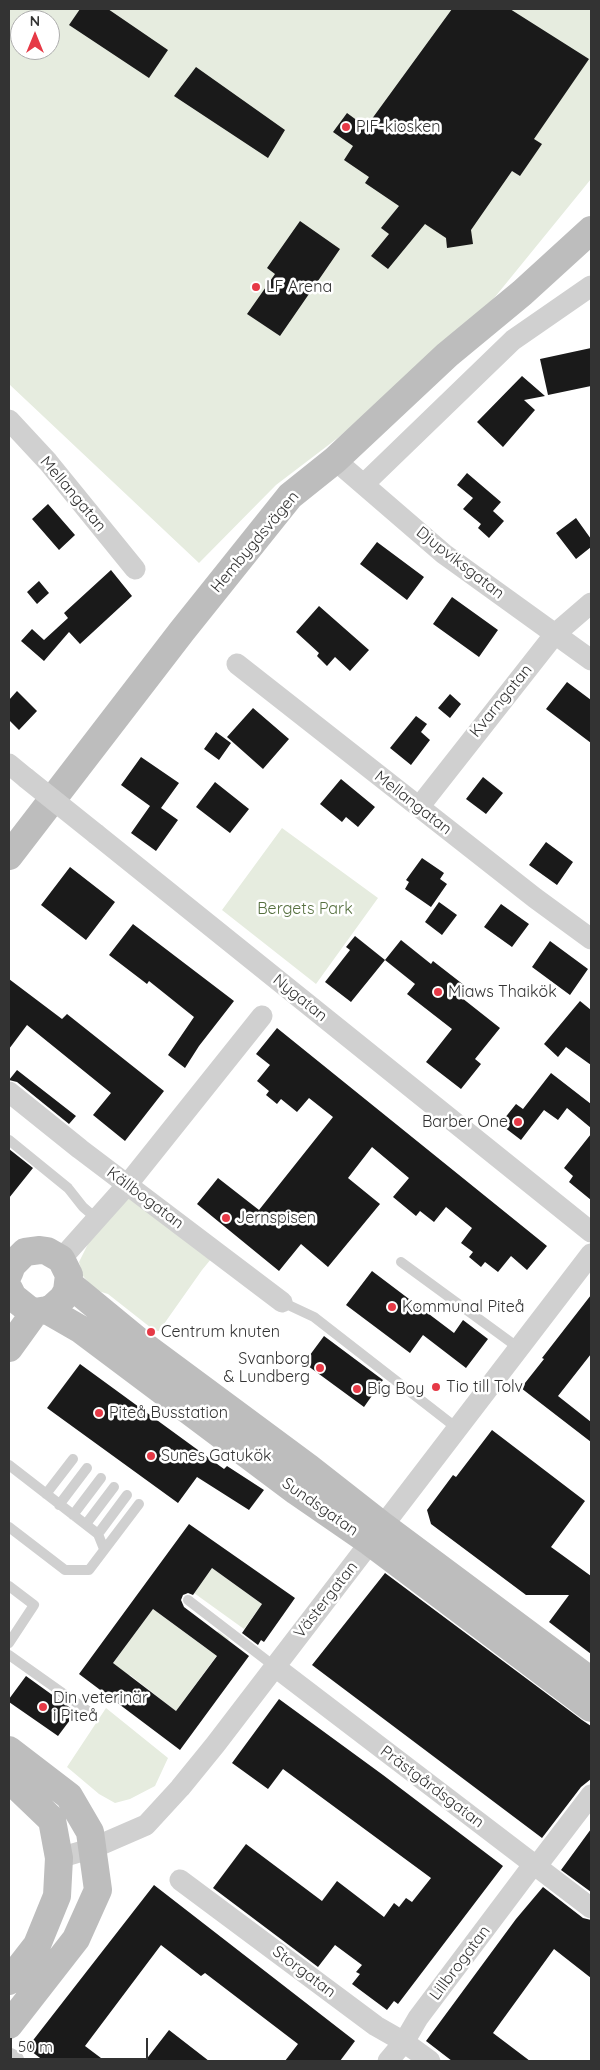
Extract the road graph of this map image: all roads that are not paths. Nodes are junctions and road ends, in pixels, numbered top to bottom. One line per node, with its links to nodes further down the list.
1 (591, 230): 4 (main road, Hembygdsvägen)
2 (591, 286): 5 (street)
3 (9, 420): 6 (street, Mellangatan)
4 (335, 460): 5 (street, Djupviksgatan); 13 (main road, Hembygdsvägen)
5 (364, 484): 8 (street, Djupviksgatan)
6 (135, 569)
7 (591, 603): 8 (street, Kvarngatan)
8 (555, 634): 9 (street, Djupviksgatan); 12 (street, Kvarngatan)
9 (591, 660)
10 (237, 664): 12 (street, Mellangatan)
11 (9, 764): 20 (street, Nygatan, bridge)
12 (419, 807): 14 (street, Mellangatan)
13 (9, 856)
14 (591, 939)
15 (262, 1016): 18 (street)
16 (9, 1092): 18 (street, Källbogatan)
17 (9, 1140): 19 (lane)
18 (127, 1185): 19 (street); 26 (street, Källbogatan)
19 (97, 1219): 24 (street)
20 (591, 1232)
21 (20, 1244): 24 (main road, Sundsgatan); 25 (main road, Sundsgatan)
22 (591, 1254): 28 (street, Västergatan)
23 (401, 1262): 28 (lane)
24 (64, 1271): 25 (main road); 43 (main road, Sundsgatan)
25 (20, 1297): 27 (main road); 43 (main road, Sundsgatan)
26 (282, 1302): 29 (lane)
27 (9, 1348)
28 (520, 1349): 29 (street, Västergatan)
29 (458, 1429): 43 (street, Västergatan)
30 (73, 1458): 35 (lane)
31 (9, 1465): 35 (lane)
32 (87, 1468): 38 (lane)
33 (101, 1478): 39 (lane)
34 (114, 1487): 40 (lane)
35 (46, 1494): 38 (lane)
36 (127, 1495): 42 (lane)
37 (140, 1504): 44 (lane)
38 (60, 1505): 39 (lane)
39 (73, 1515): 40 (lane)
40 (86, 1524): 42 (lane)
41 (9, 1527): 44 (lane)
42 (98, 1534): 44 (lane)
43 (377, 1534): 49 (street, Västergatan); 50 (main road, Sundsgatan); 51 (main road, Sundsgatan)
44 (104, 1549)
45 (9, 1586): 47 (lane)
46 (188, 1600): 49 (lane)
47 (9, 1643)
48 (9, 1655): 52 (lane)
49 (274, 1666): 56 (street, Västergatan); 58 (street, Prästgårdsgatan)
50 (591, 1681)
51 (591, 1708)
52 (88, 1711)
53 (9, 1750): 56 (main road)
54 (9, 1779): 57 (main road)
55 (591, 1795): 58 (street, Lillbrogatan)
56 (93, 1848): 57 (street, Västergatan); 62 (main road)
57 (59, 1858): 61 (main road)
58 (535, 1866): 60 (street, Prästgårdsgatan); 63 (street, Lillbrogatan)
59 (180, 1880): 63 (street, Storgatan)
60 (591, 1908)
61 (9, 1981)
62 (9, 2025)
63 (404, 2042): 66 (street, Lillbrogatan); 67 (street, Storgatan)
64 (9, 2058): 65 (street)
65 (14, 2061)
66 (388, 2061)
67 (430, 2061)

